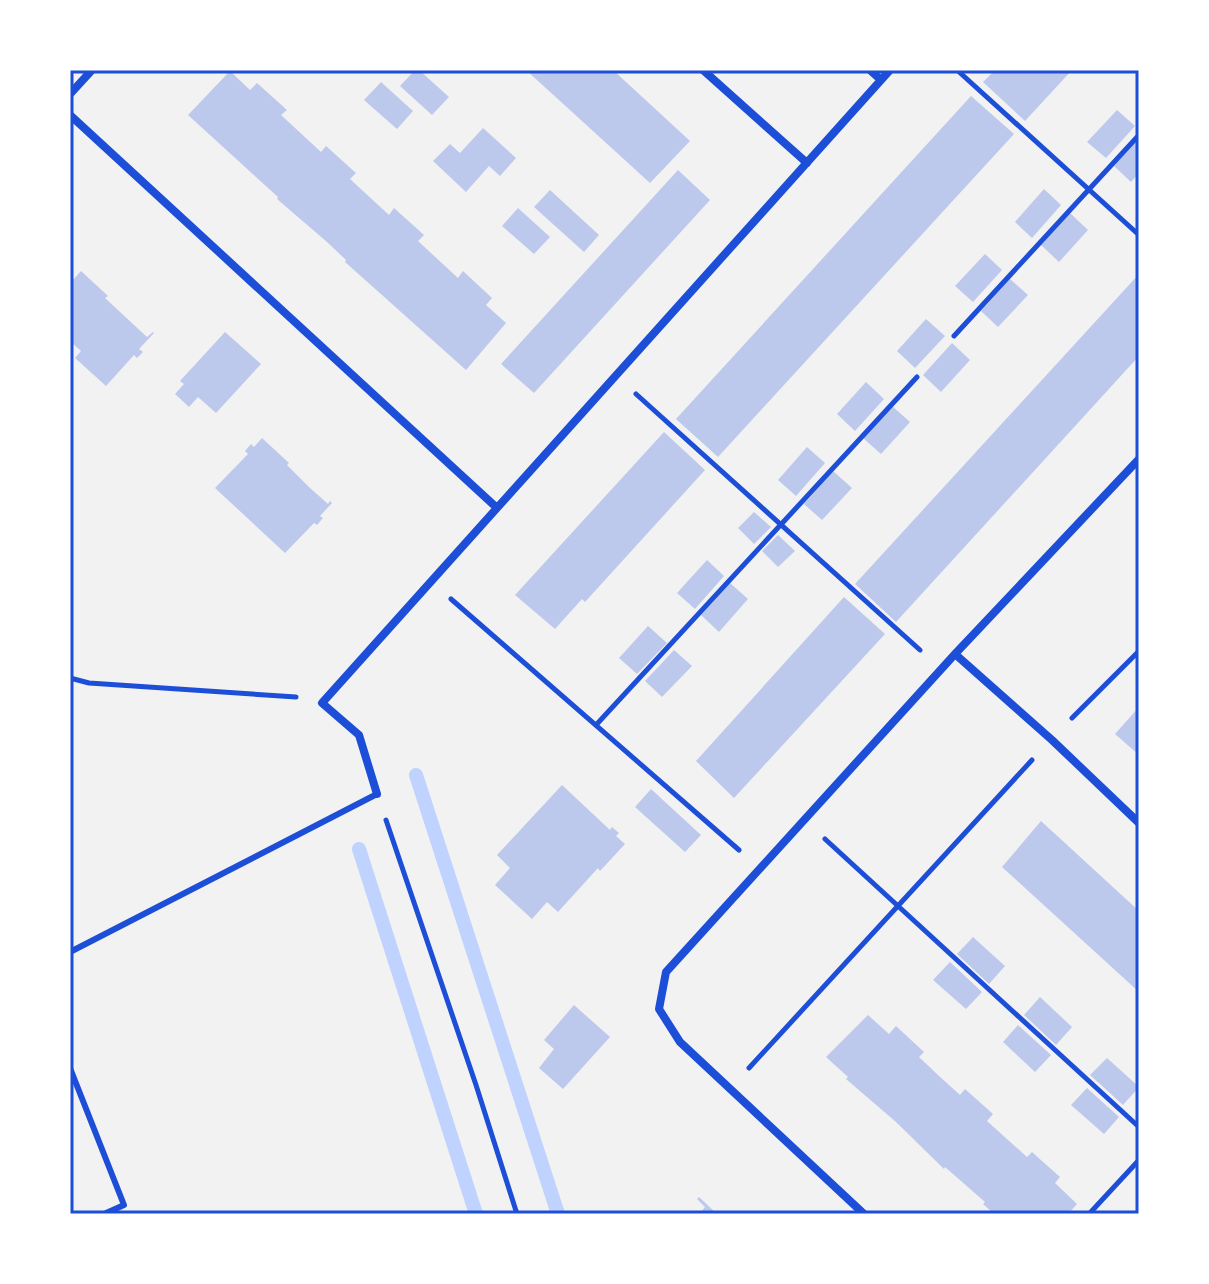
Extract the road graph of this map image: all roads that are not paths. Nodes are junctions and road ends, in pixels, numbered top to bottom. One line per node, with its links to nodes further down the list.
1 (92, 70): 6 (street)
2 (703, 70): 8 (street)
3 (870, 70): 5 (street)
4 (890, 70): 5 (street)
5 (881, 80): 8 (street)
6 (70, 94)
7 (70, 115): 10 (street)
8 (807, 163): 10 (street)
9 (1139, 459): 11 (street)
10 (497, 508): 12 (street)
11 (955, 654): 13 (street); 17 (street)
12 (377, 794): 14 (lane)
13 (1139, 823)
14 (70, 952)
15 (70, 1068): 16 (lane)
16 (104, 1214)
17 (864, 1214)

